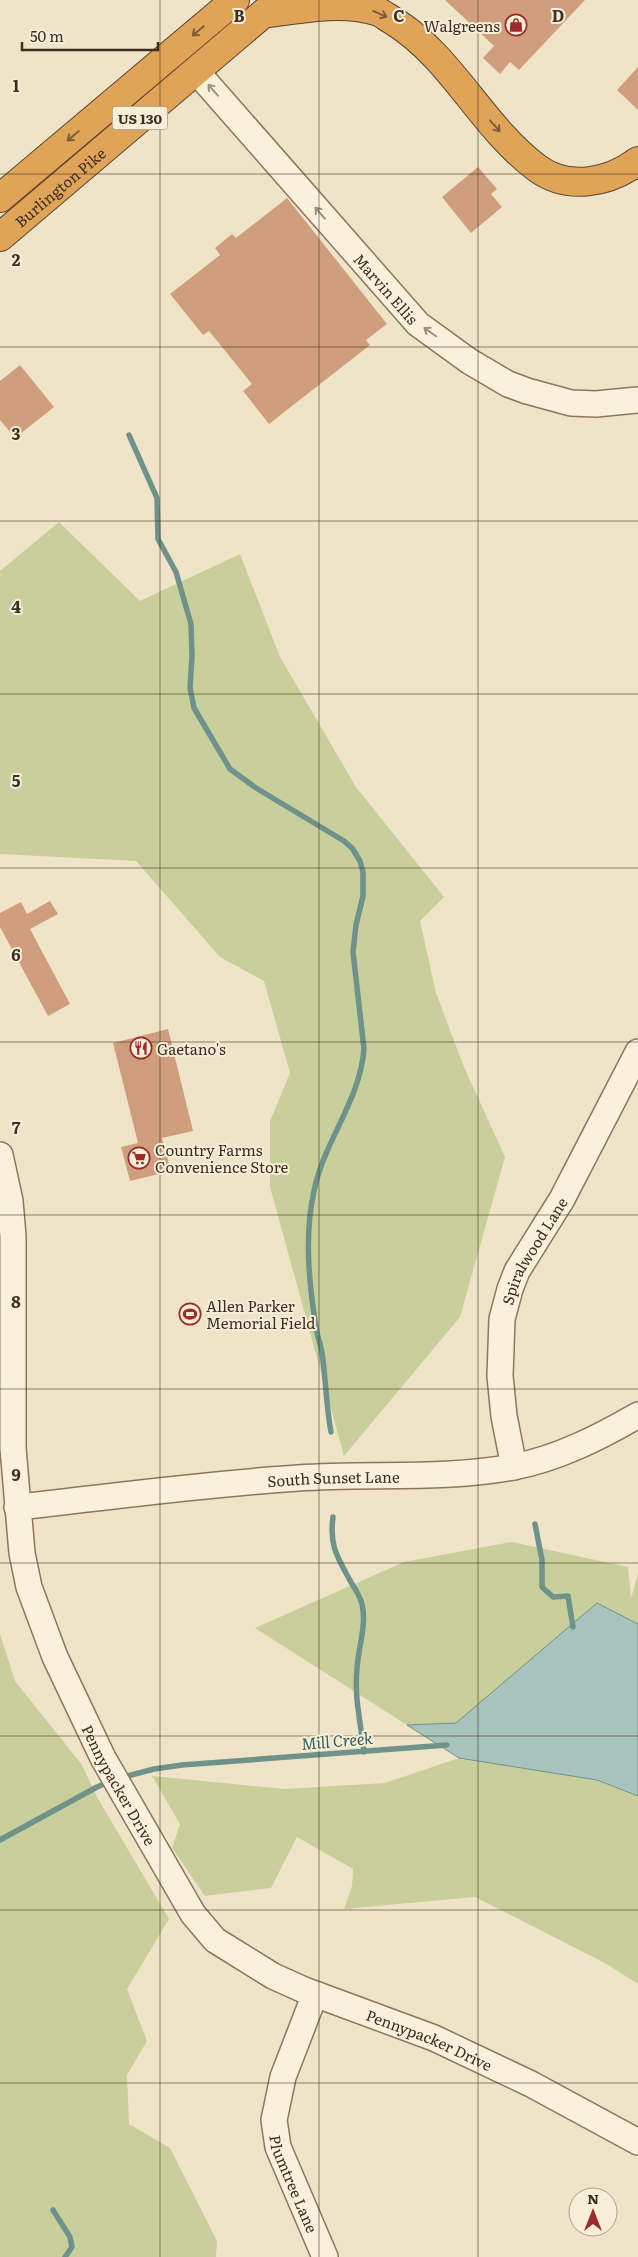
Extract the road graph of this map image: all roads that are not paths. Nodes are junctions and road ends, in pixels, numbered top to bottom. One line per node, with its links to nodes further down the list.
1 (235, 0): 5 (highway, Burlington Pike / US 130, one-way to 5)
2 (271, 7): 3 (highway, Burlington Pike / US 130); 4 (highway, one-way to 4)
3 (196, 71): 6 (highway, Burlington Pike / US 130); 7 (street, Marvin Ellis, one-way to 3)
4 (638, 161)
5 (0, 198)
6 (0, 237)
7 (638, 400)
8 (638, 1052): 12 (street, Spiralwood Lane)
9 (0, 1155): 10 (street, Pennypacker Drive)
10 (7, 1381): 13 (street, Pennypacker Drive)
11 (638, 1415): 12 (street, South Sunset Lane)
12 (514, 1467): 13 (street, South Sunset Lane)
13 (17, 1507): 14 (street, Pennypacker Drive)
14 (315, 1994): 15 (street, Pennypacker Drive); 16 (street, Plumtree Lane)
15 (638, 2142)
16 (325, 2257)

